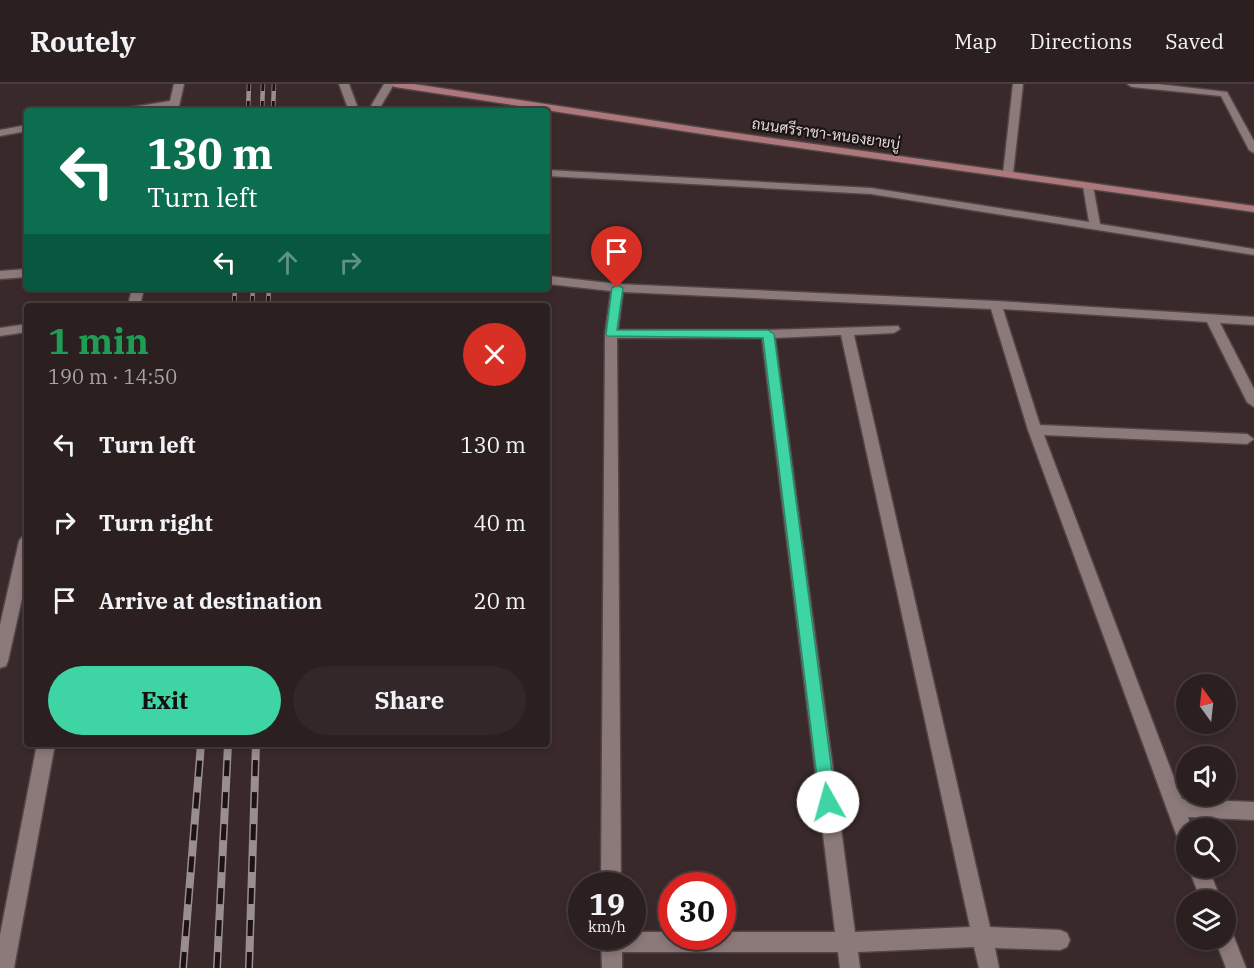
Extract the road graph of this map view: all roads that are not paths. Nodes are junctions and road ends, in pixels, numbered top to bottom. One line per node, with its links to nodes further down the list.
1 (179, 84): 7 (street)
2 (344, 84): 8 (street)
3 (389, 84): 9 (street)
4 (395, 84): 14 (main road, ถนนศรีราชา-หนองยายบู่)
5 (1018, 84): 14 (street)
6 (1132, 84): 12 (street)
7 (174, 107)
8 (353, 108)
9 (375, 108)
10 (24, 129): 11 (street)
11 (0, 133)
12 (1254, 150)
13 (550, 173): 17 (street)
14 (1008, 174): 15 (main road, ถนนศรีราชา-หนองยายบู่)
15 (1088, 186): 16 (main road, ถนนศรีราชา-หนองยายบู่); 17 (street)
16 (1254, 209)
17 (1095, 227): 18 (street)
18 (1254, 252)
19 (24, 273): 20 (street)
20 (0, 275)
21 (550, 280): 22 (street)
22 (617, 288): 23 (street); 30 (street)
23 (996, 305): 24 (street); 33 (street)
24 (1212, 319): 25 (street); 32 (street)
25 (1254, 321)
26 (24, 328): 28 (street)
27 (894, 329): 29 (street)
28 (0, 332)
29 (847, 332): 31 (street); 42 (street)
30 (611, 334): 31 (street); 41 (street)
31 (768, 334): 45 (street)
32 (1254, 402)
33 (1035, 430): 34 (street); 38 (street)
34 (1247, 439)
35 (24, 554): 36 (street)
36 (0, 661)
37 (45, 747): 48 (street)
38 (1176, 808): 39 (street); 40 (street)
39 (1254, 811)
40 (1180, 818)
41 (611, 872)
42 (982, 937): 44 (street); 45 (street); 51 (street)
43 (646, 939): 45 (street)
44 (1060, 940)
45 (846, 942): 50 (street)
46 (611, 950): 49 (street)
47 (1229, 950): 52 (street)
48 (4, 968)
49 (612, 968)
50 (850, 968)
51 (989, 968)
52 (1236, 968)

